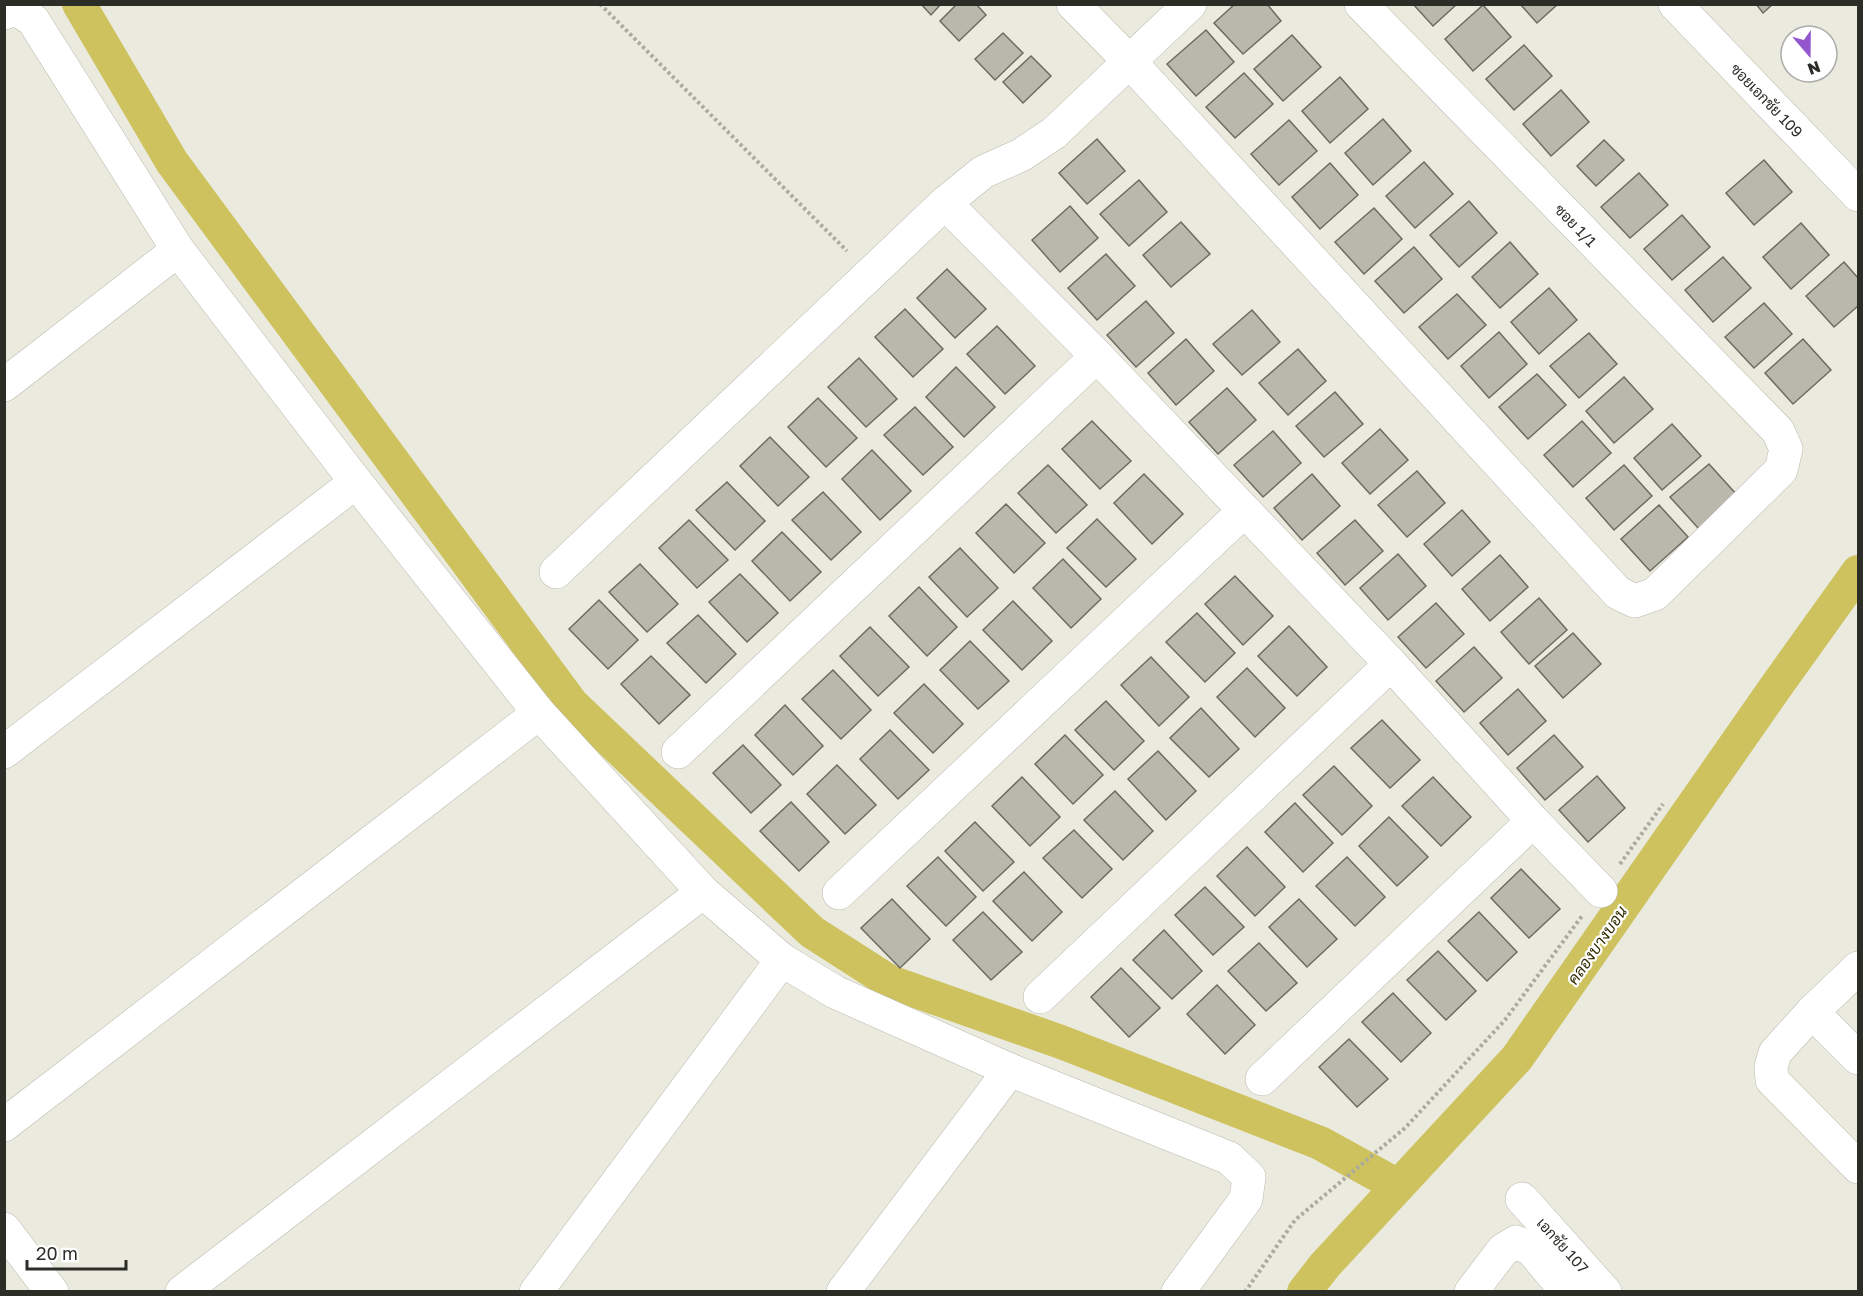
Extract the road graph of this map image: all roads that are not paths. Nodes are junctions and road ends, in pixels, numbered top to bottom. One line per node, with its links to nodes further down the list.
1 (1073, 4): 6 (street)
2 (1190, 4): 6 (street)
3 (1361, 4): 6 (street, ซอย 1/1)
4 (1676, 4): 7 (street, ซอยเอกชัย 109)
5 (4, 13): 9 (street)
6 (1130, 62): 8 (street)
7 (1858, 195)
8 (945, 203): 10 (street); 14 (street)
9 (178, 250): 11 (street); 12 (street)
10 (1097, 356): 13 (street); 18 (street)
11 (4, 386)
12 (356, 482): 16 (street); 17 (street)
13 (1244, 511): 15 (street); 22 (street)
14 (556, 572)
15 (1391, 664): 19 (street); 25 (street)
16 (539, 713): 21 (street); 30 (street)
17 (4, 752)
18 (678, 752)
19 (1533, 821): 20 (street); 29 (street)
20 (1601, 891)
21 (703, 892): 23 (street); 35 (street)
22 (839, 893)
23 (782, 960): 28 (street); 36 (street)
24 (1858, 968): 26 (street)
25 (1040, 997)
26 (1812, 1012): 27 (street); 31 (street)
27 (1858, 1058)
28 (1010, 1070): 37 (street); 38 (street)
29 (1262, 1079)
30 (4, 1125)
31 (1858, 1167)
32 (1522, 1199): 41 (street, เอกชัย 107)
33 (4, 1229): 34 (street)
34 (52, 1292)
35 (182, 1292)
36 (536, 1292)
37 (843, 1292)
38 (1178, 1292)
39 (1471, 1292): 40 (street)
40 (1567, 1292)
41 (1605, 1292)

